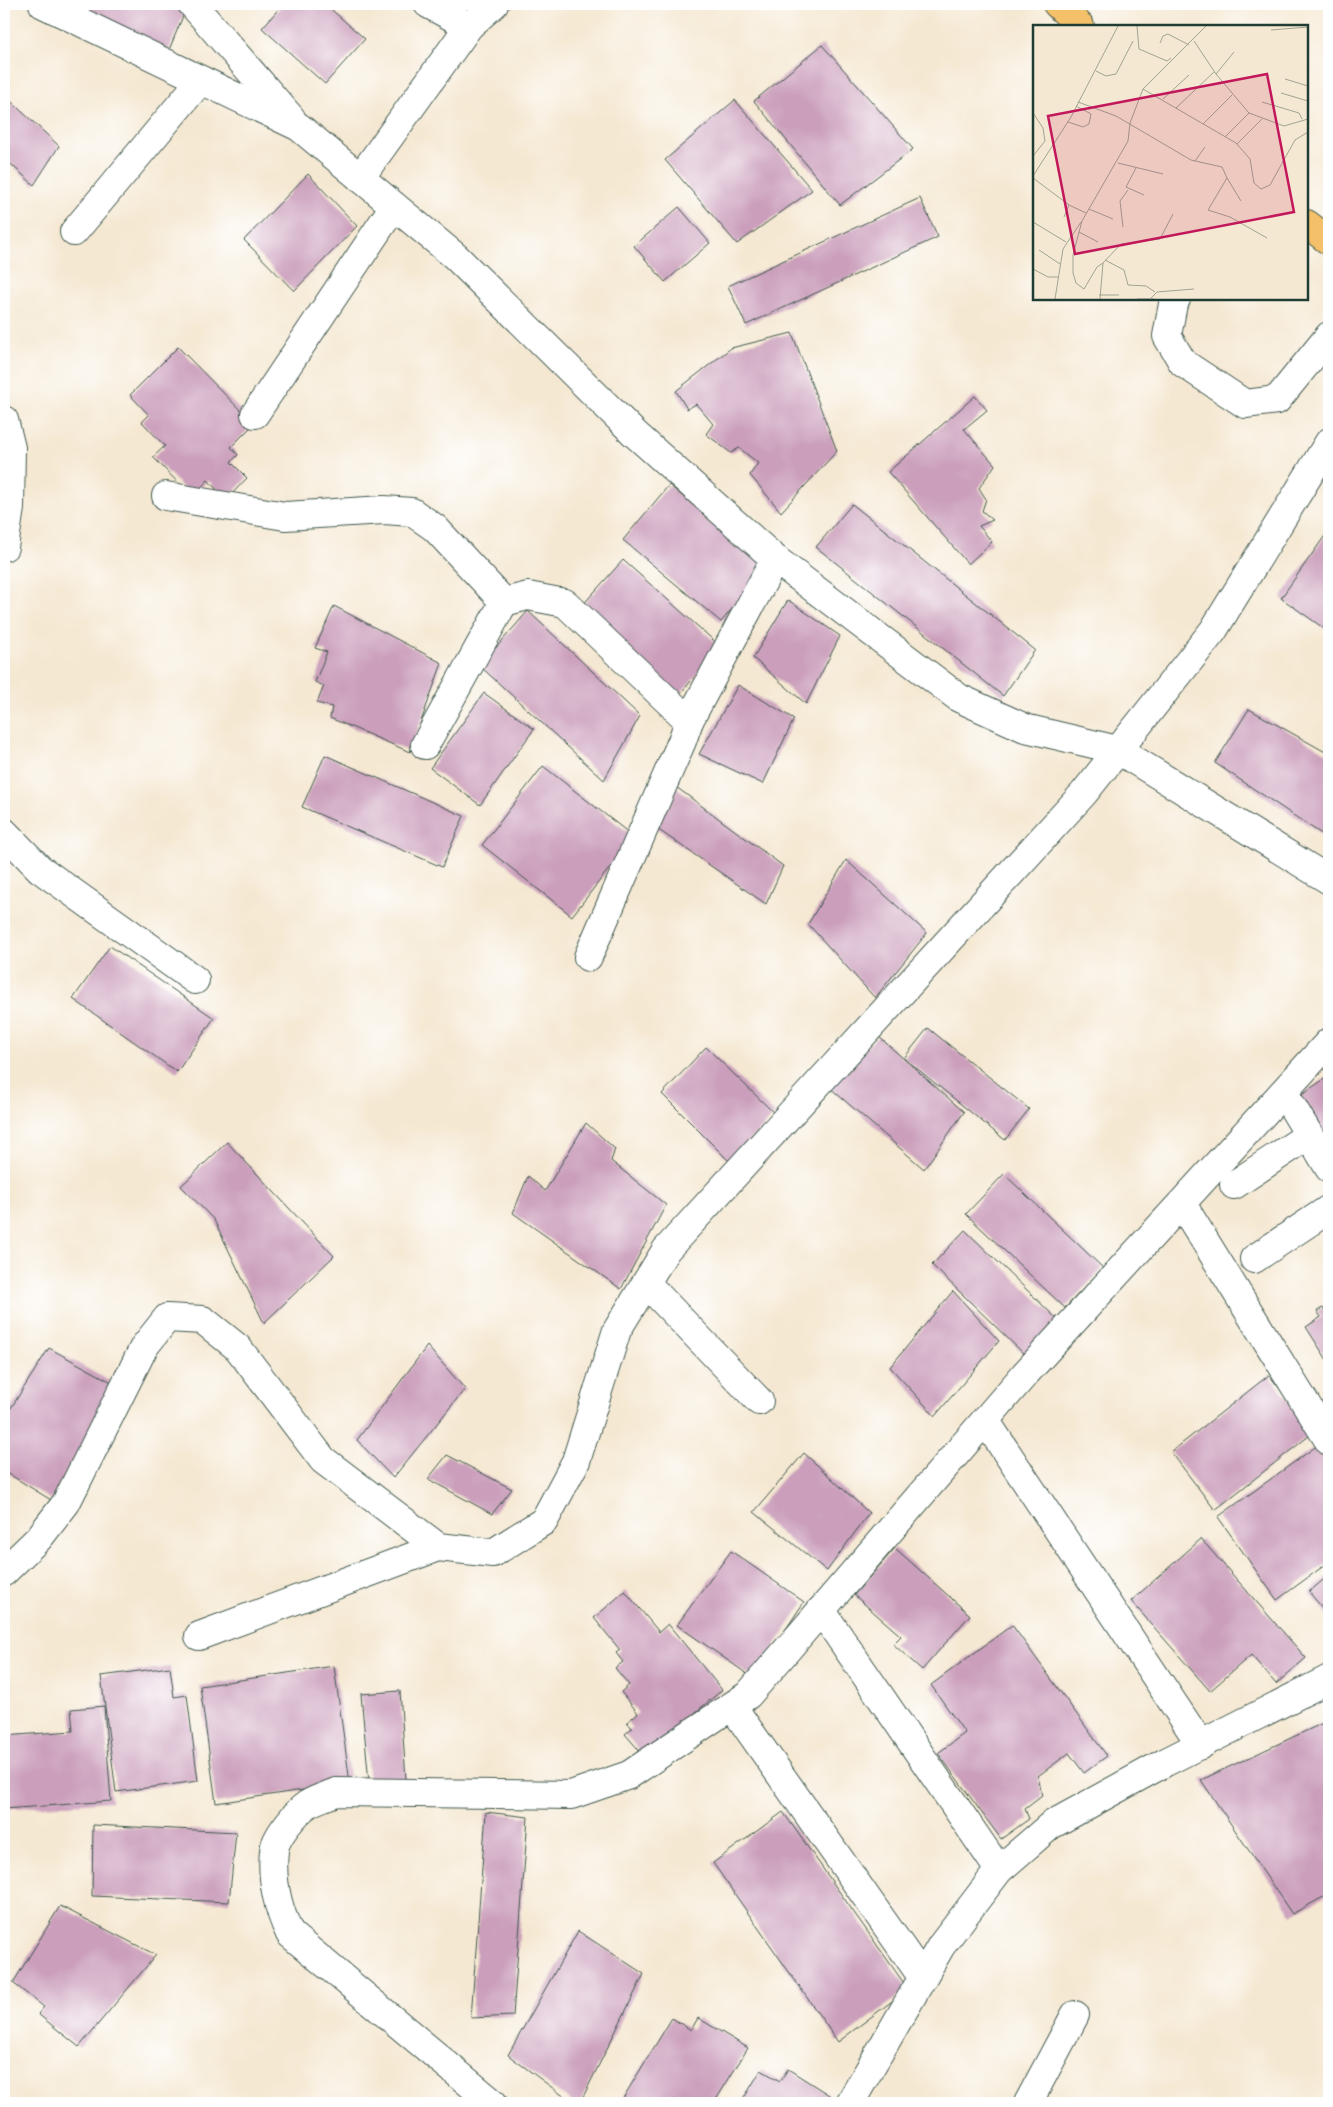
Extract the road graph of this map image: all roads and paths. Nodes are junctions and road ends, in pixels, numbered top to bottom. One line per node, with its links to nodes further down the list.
1 (43, 4): 8 (street)
2 (192, 4): 9 (street)
3 (428, 4): 7 (street)
4 (494, 4): 7 (street)
5 (1058, 4): 6 (highway)
6 (1079, 25)
7 (469, 26): 10 (street)
8 (201, 80): 9 (street); 13 (street)
9 (299, 127): 10 (street)
10 (360, 178): 11 (street)
11 (394, 206): 17 (street); 22 (street)
12 (1308, 225): 14 (highway)
13 (74, 232)
14 (1329, 241)
15 (1175, 300): 16 (street)
16 (1329, 336)
17 (255, 414)
18 (4, 420): 21 (street)
19 (1329, 442): 26 (street)
20 (166, 496): 23 (street)
21 (4, 547)
22 (775, 559): 24 (street); 26 (street)
23 (504, 602): 24 (street); 25 (street)
24 (688, 721): 29 (street)
25 (425, 745)
26 (1118, 750): 28 (street); 39 (street)
27 (4, 832): 30 (street)
28 (1329, 880)
29 (588, 957)
30 (195, 980)
31 (1329, 1042): 32 (street)
32 (1284, 1093): 33 (street); 36 (street)
33 (1309, 1135): 34 (street); 35 (street)
34 (1329, 1168)
35 (1234, 1185)
36 (1182, 1204): 41 (street); 42 (street)
37 (1329, 1209): 38 (street)
38 (1254, 1259)
39 (646, 1283): 40 (street); 43 (street)
40 (759, 1401)
41 (985, 1420): 45 (street); 49 (street)
42 (1329, 1441)
43 (438, 1547): 44 (street); 46 (street)
44 (4, 1572)
45 (821, 1610): 48 (street); 50 (street)
46 (199, 1636)
47 (1329, 1679): 49 (street)
48 (732, 1706): 51 (street); 53 (street)
49 (1201, 1744): 50 (street)
50 (999, 1870): 51 (street)
51 (923, 1978): 54 (street)
52 (1075, 2014): 55 (street)
53 (494, 2103)
54 (850, 2103)
55 (1028, 2103)

